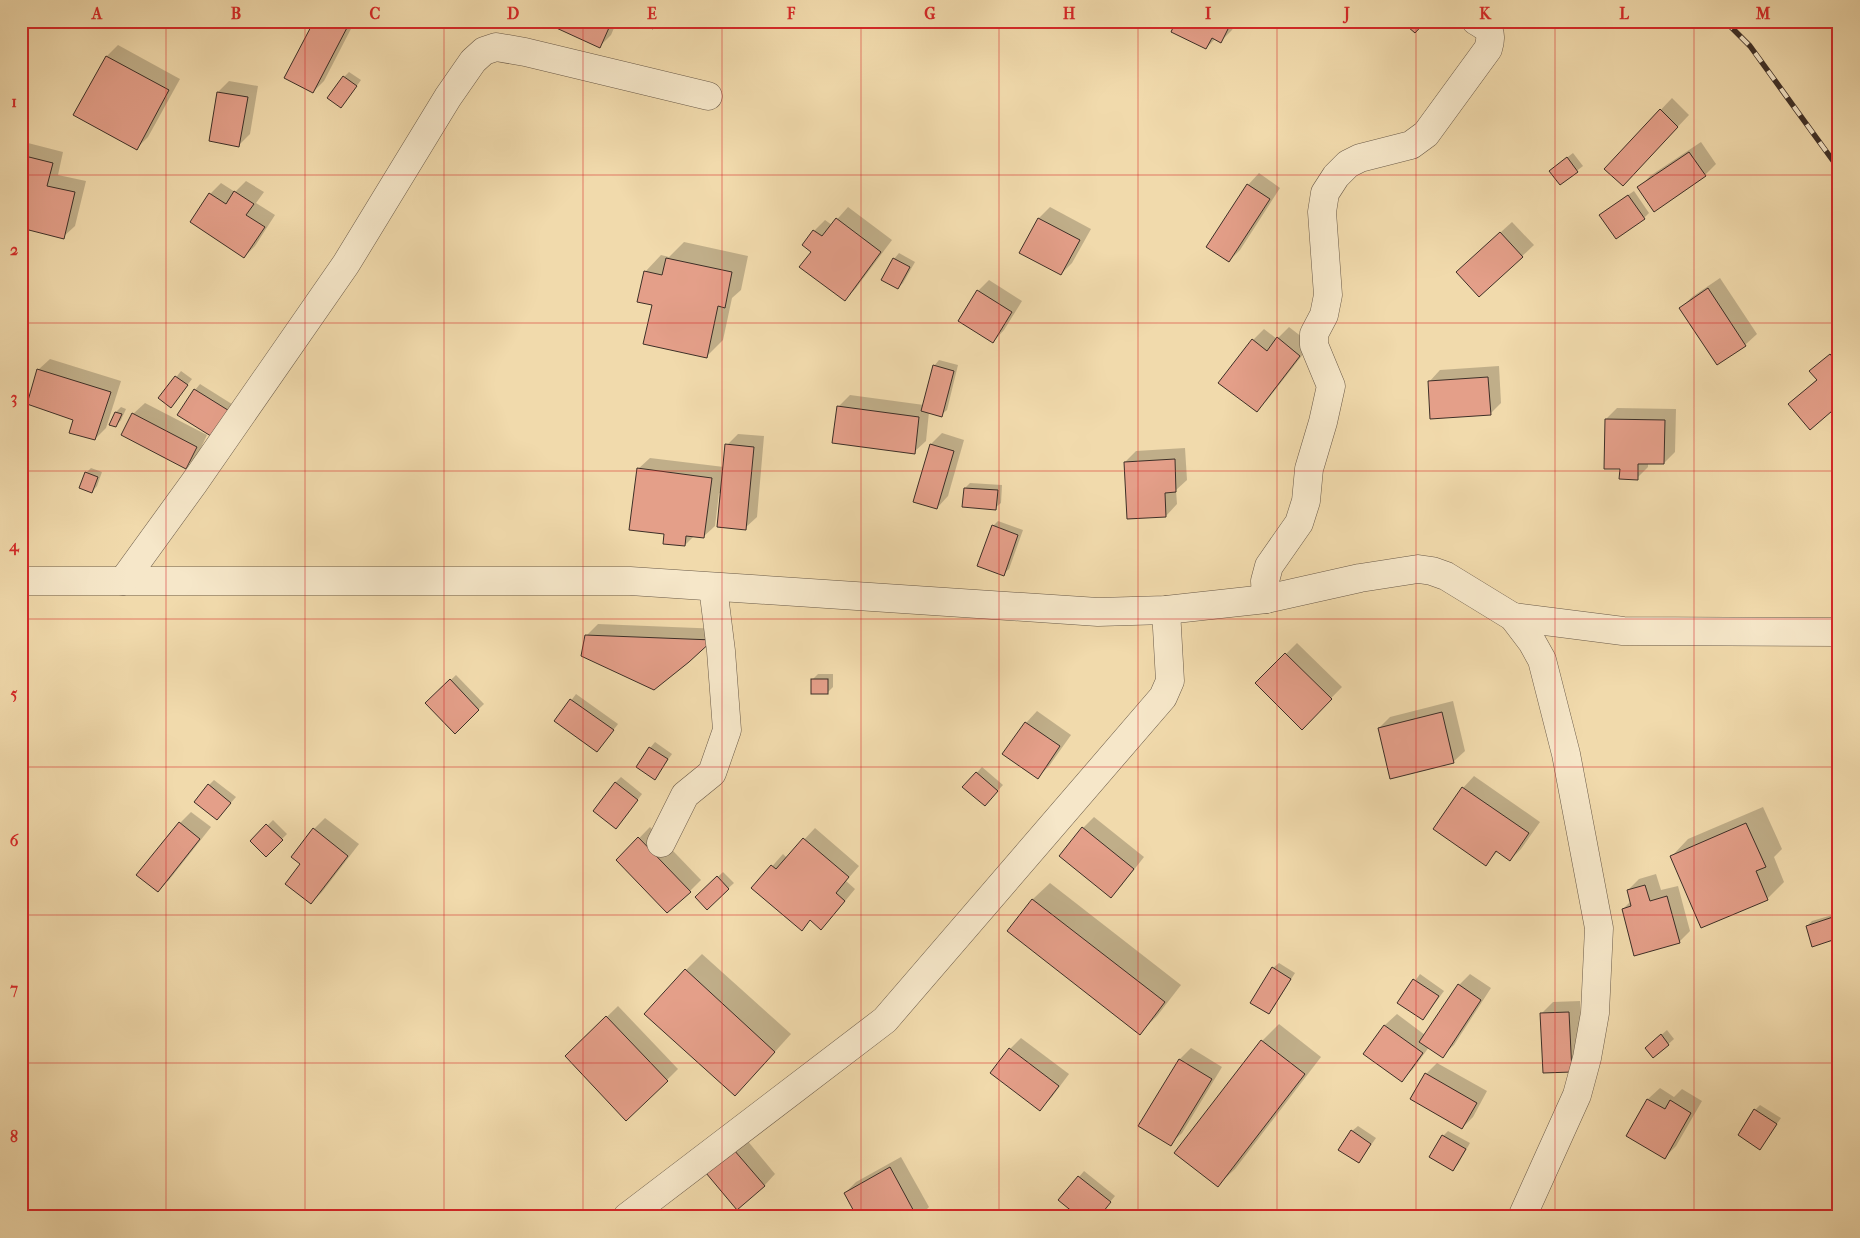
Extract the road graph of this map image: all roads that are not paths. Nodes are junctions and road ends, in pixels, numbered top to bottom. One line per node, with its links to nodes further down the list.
1 (1476, 21): 6 (street)
2 (708, 96): 3 (street)
3 (123, 580): 4 (street); 5 (street)
4 (21, 581)
5 (713, 587): 7 (street); 10 (street)
6 (1266, 599): 7 (street); 8 (street)
7 (1166, 610): 11 (street)
8 (1513, 617): 9 (street); 12 (street)
9 (1839, 632)
10 (661, 842)
11 (627, 1217)
12 (1522, 1217)

